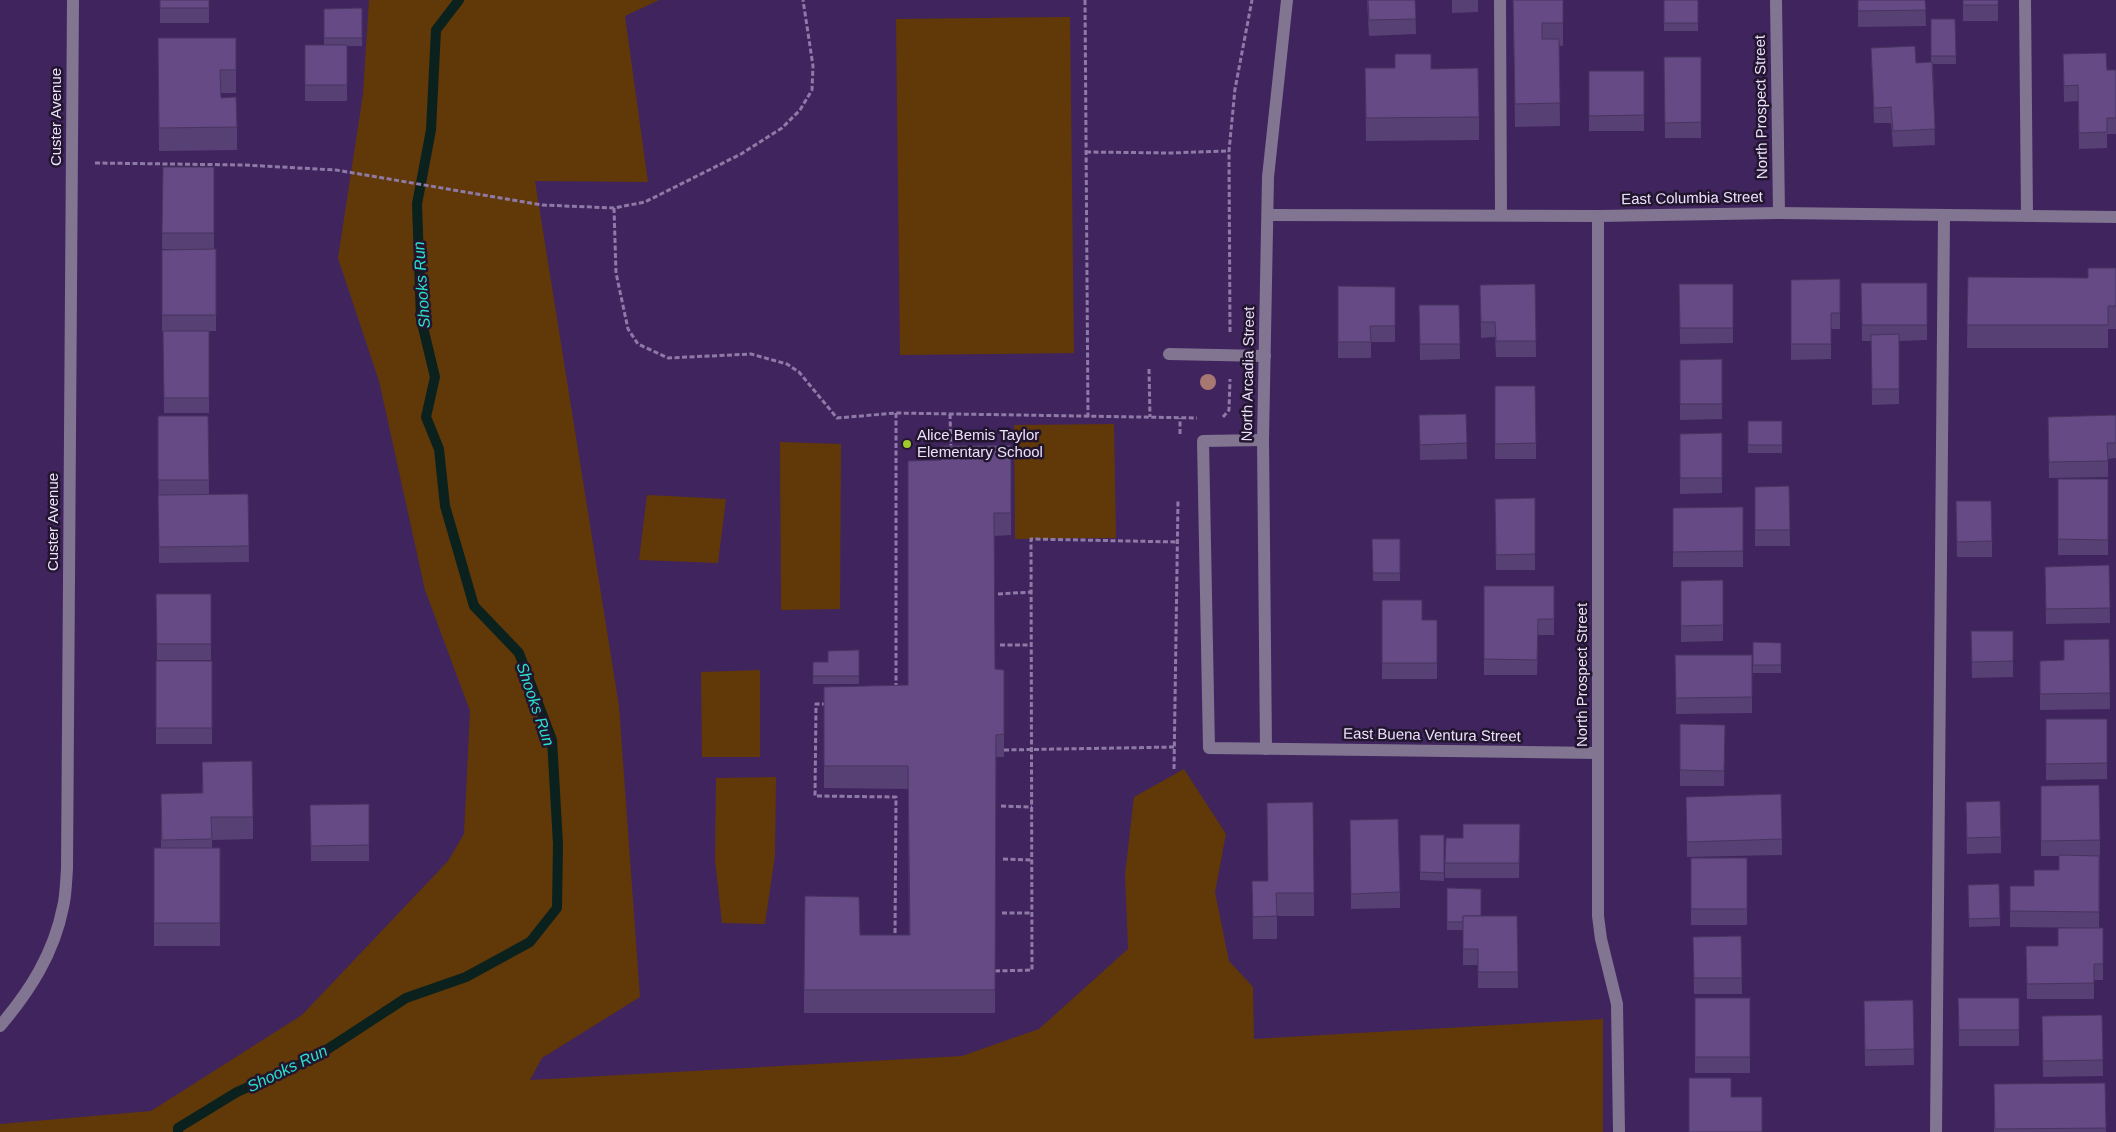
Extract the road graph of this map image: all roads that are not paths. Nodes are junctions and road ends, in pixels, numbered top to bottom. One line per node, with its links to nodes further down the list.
1 (73, 0): 18 (street, Custer Avenue)
2 (1287, 0): 7 (street, North Arcadia Street)
3 (1500, 0): 8 (street)
4 (1776, 0): 6 (street, North Prospect Street)
5 (2025, 0): 11 (street)
6 (1778, 213): 9 (street, East Columbia Street); 10 (street, East Columbia Street)
7 (1268, 215): 8 (street, East Columbia Street); 14 (street, North Arcadia Street)
8 (1501, 215): 9 (street, East Columbia Street)
9 (1598, 216): 17 (street, North Prospect Street)
10 (1944, 216): 11 (street, East Columbia Street); 20 (street)
11 (2027, 216): 12 (street, East Columbia Street)
12 (2116, 218)
13 (1169, 354): 14 (street)
14 (1265, 356): 15 (street, North Arcadia Street)
15 (1263, 440): 16 (street, North Arcadia Street); 16 (street, East Buena Ventura Street)
16 (1266, 749): 17 (street, East Buena Ventura Street)
17 (1598, 753): 19 (street, North Prospect Street)
18 (0, 1026)
19 (1619, 1132)
20 (1936, 1132)

